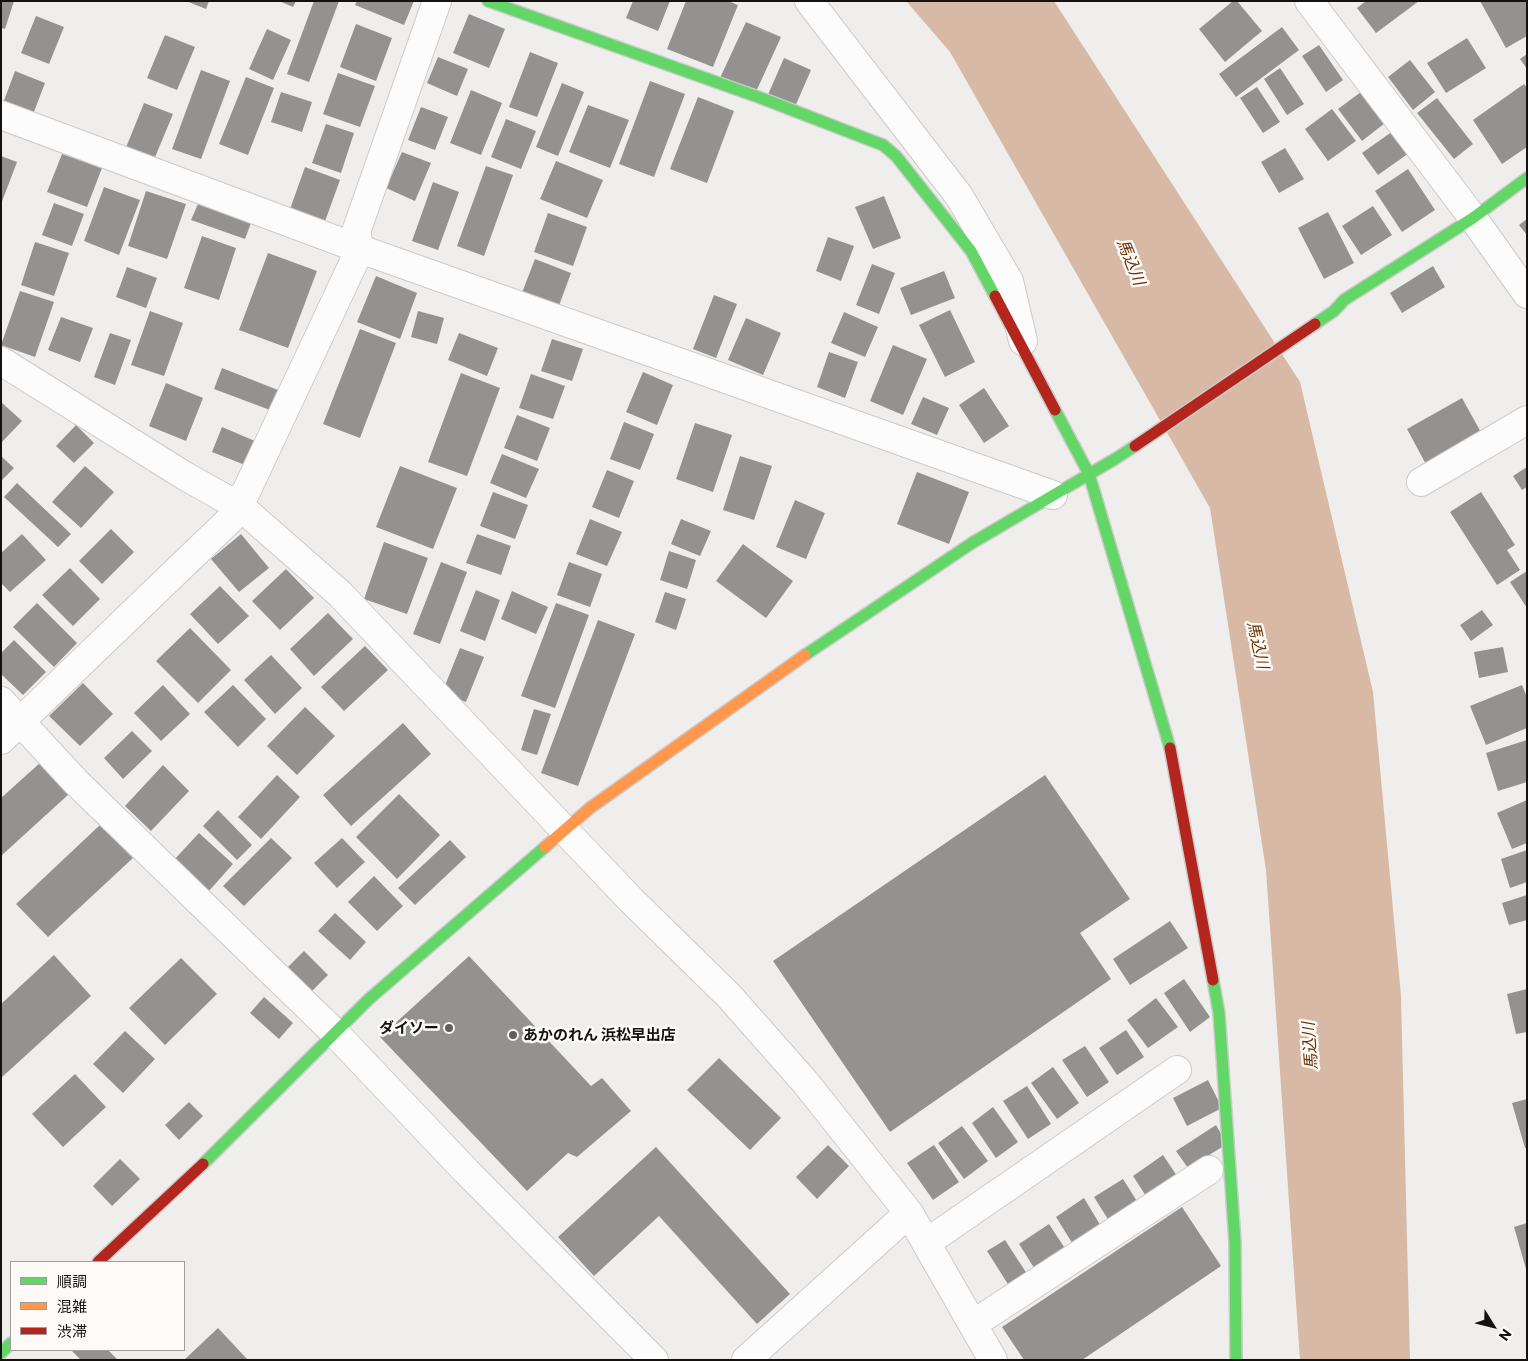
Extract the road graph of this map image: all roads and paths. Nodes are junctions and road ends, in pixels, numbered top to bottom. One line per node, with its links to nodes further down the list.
1 (437, 1): 8 (street)
2 (488, 1): 10 (street)
3 (809, 1): 10 (street)
4 (1309, 1): 7 (street)
5 (1, 115): 8 (street)
6 (1527, 178): 7 (street)
7 (1473, 218): 9 (street); 13 (street)
8 (360, 249): 15 (street); 16 (street)
9 (1527, 294)
10 (1025, 351): 13 (street)
11 (1, 361): 16 (street)
12 (1527, 420): 14 (street)
13 (1089, 474): 15 (street); 33 (street)
14 (1421, 482)
15 (1053, 495): 20 (street)
16 (237, 506): 18 (street); 20 (street)
17 (1, 702): 18 (street)
18 (20, 721): 19 (street); 21 (street)
19 (1, 740)
20 (565, 830): 21 (street); 24 (street)
21 (335, 1033): 26 (street); 30 (street)
22 (1177, 1070): 25 (street)
23 (1209, 1170): 27 (street)
24 (909, 1213): 25 (street); 31 (street)
25 (926, 1243): 27 (street)
26 (99, 1261)
27 (973, 1324): 32 (street)
28 (10, 1344): 29 (street)
29 (1, 1353)
30 (654, 1360)
31 (746, 1360)
32 (993, 1360)
33 (1236, 1360)

